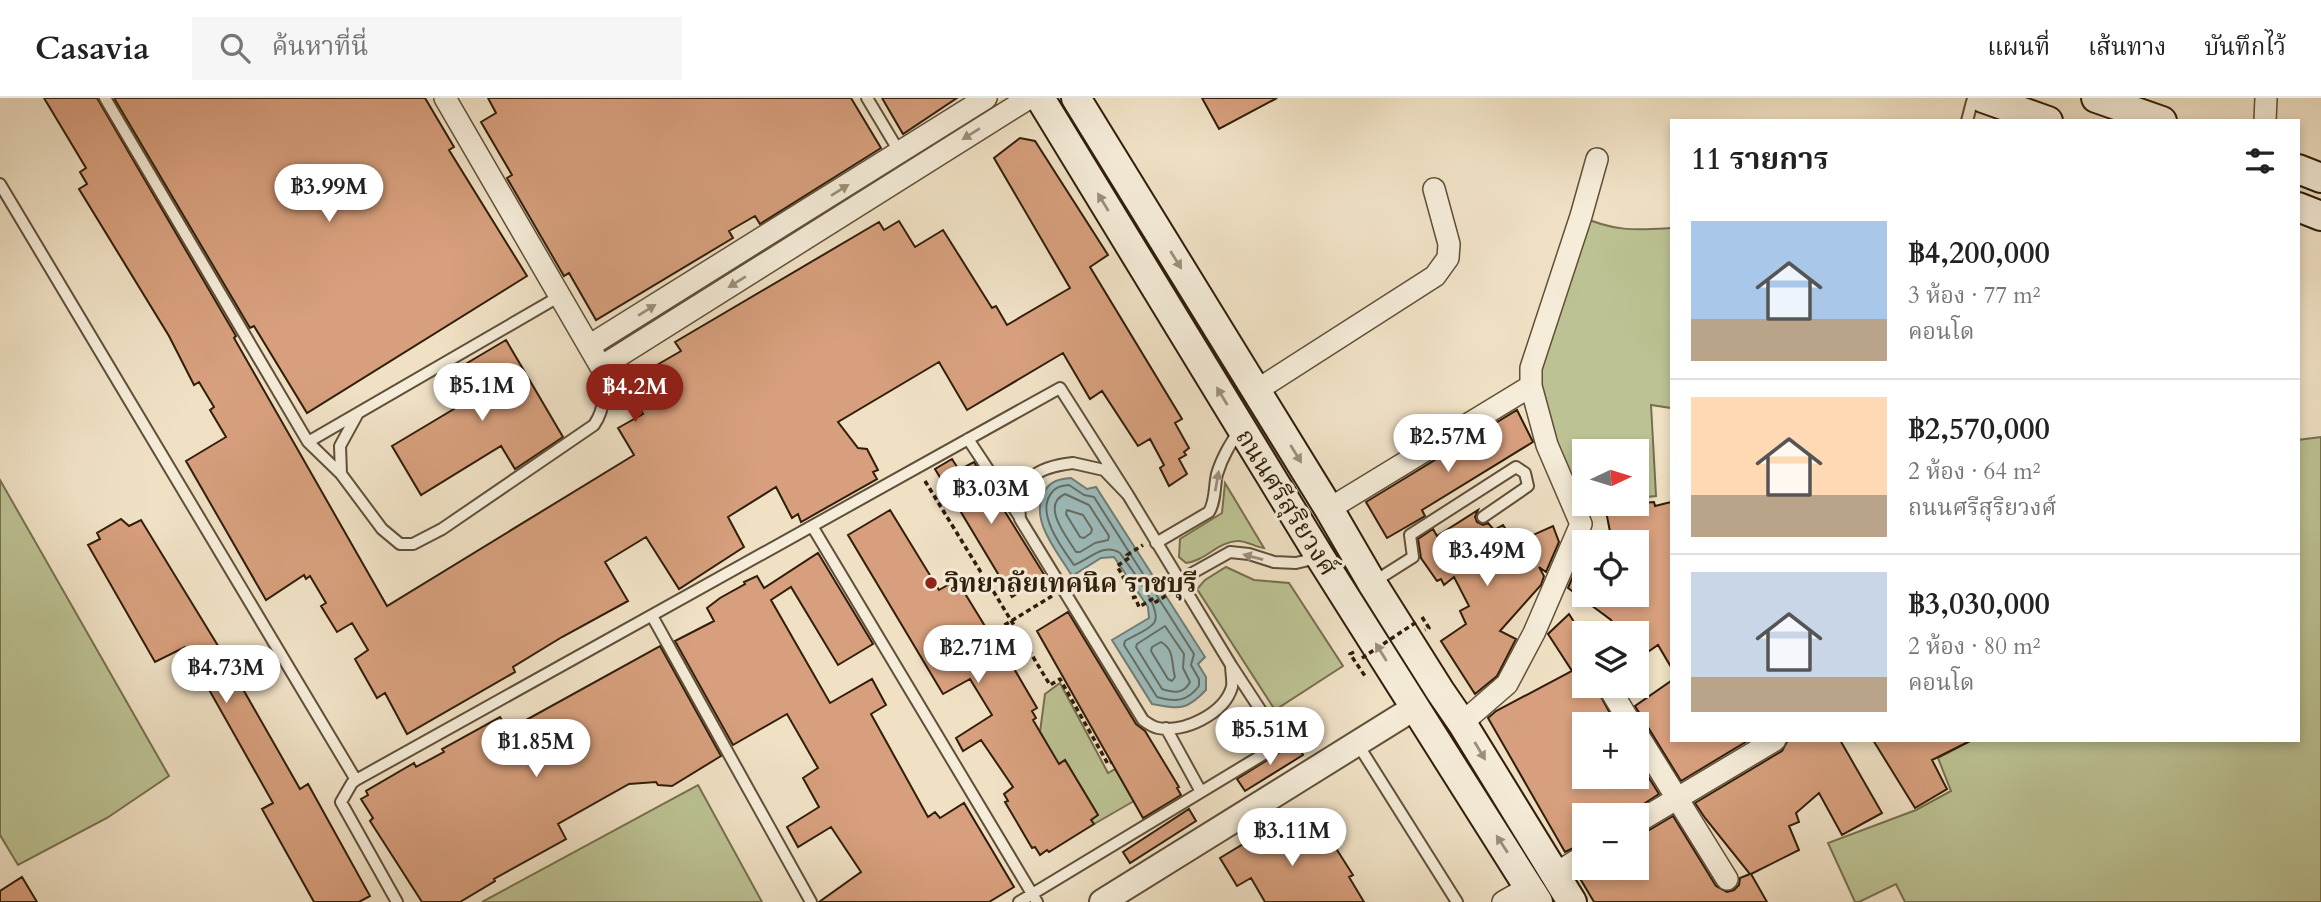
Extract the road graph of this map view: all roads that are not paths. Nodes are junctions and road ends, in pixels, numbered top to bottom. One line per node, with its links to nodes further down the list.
1 (105, 98): 34 (lane)
2 (445, 98): 26 (street)
3 (867, 98): 16 (lane)
4 (986, 98): 16 (street)
5 (1029, 98): 25 (street, one-way to 25)
6 (1040, 98): 32 (main road, ถนนศรีสุริยวงศ์, one-way to 6)
7 (1076, 98): 30 (main road, ถนนศรีสุริยวงศ์, one-way to 30)
8 (1973, 98): 12 (lane)
9 (1983, 98): 13 (main road)
10 (2096, 98): 14 (main road)
11 (2266, 98): 15 (street)
12 (1968, 119)
13 (2042, 119)
14 (2156, 119)
15 (2265, 119)
16 (900, 153): 24 (street, one-way to 16)
17 (1597, 159): 29 (street)
18 (2300, 170): 19 (main road)
19 (2321, 178)
20 (0, 184): 54 (lane)
21 (1434, 189): 30 (street)
22 (2300, 208): 23 (main road)
23 (2321, 216)
24 (751, 246): 25 (street); 27 (street, one-way to 24)
25 (763, 266): 28 (street, one-way to 28)
26 (560, 296): 27 (street); 31 (lane)
27 (589, 346): 28 (street)
28 (601, 366): 35 (lane)
29 (1531, 386): 37 (street); 49 (street)
30 (1256, 390): 37 (main road, ถนนศรีสุริยวงศ์, one-way to 37)
31 (357, 414): 34 (lane); 35 (lane)
32 (1241, 427): 41 (lane, one-way to 32); 42 (main road, ถนนศรีสุริยวงศ์)
33 (968, 439): 36 (lane); 39 (lane); 40 (lane)
34 (308, 442): 35 (lane)
35 (341, 474)
36 (1128, 495): 39 (lane); 41 (lane)
37 (1329, 509): 44 (main road, ถนนศรีสุริยวงศ์)
38 (1483, 517): 44 (lane)
39 (1020, 519): 50 (lane)
40 (812, 526): 45 (lane); 62 (lane)
41 (1156, 543): 43 (lane)
42 (1320, 557): 43 (lane, one-way to 43); 48 (main road, ถนนศรีสุริยวงศ์, one-way to 42)
43 (1180, 580): 46 (lane)
44 (1373, 583): 47 (main road, ถนนศรีสุริยวงศ์)
45 (652, 616): 54 (lane); 64 (lane)
46 (1231, 665): 50 (lane); 55 (lane)
47 (1440, 691): 48 (main road); 49 (main road, ถนนศรีสุริยวงศ์)
48 (1414, 708): 52 (street); 61 (main road, ถนนศรีสุริยวงศ์, one-way to 48)
49 (1462, 723): 59 (main road, ถนนศรีสุริยวงศ์, one-way to 59)
50 (1166, 728): 55 (lane)
51 (1772, 742): 56 (street)
52 (1357, 743): 66 (street); 67 (lane)
53 (1649, 753): 56 (street)
54 (356, 780): 63 (lane)
55 (1200, 790): 62 (lane)
56 (1677, 799): 57 (street); 60 (street)
57 (1649, 815)
58 (1572, 863): 59 (street)
59 (1555, 874): 61 (main road); 69 (main road, ถนนศรีสุริยวงศ์)
60 (1727, 879)
61 (1534, 895): 68 (street)
62 (1034, 898): 65 (lane)
63 (397, 902)
64 (811, 902)
65 (1019, 902)
66 (1102, 902)
67 (1457, 902)
68 (1503, 902)
69 (1572, 902)

